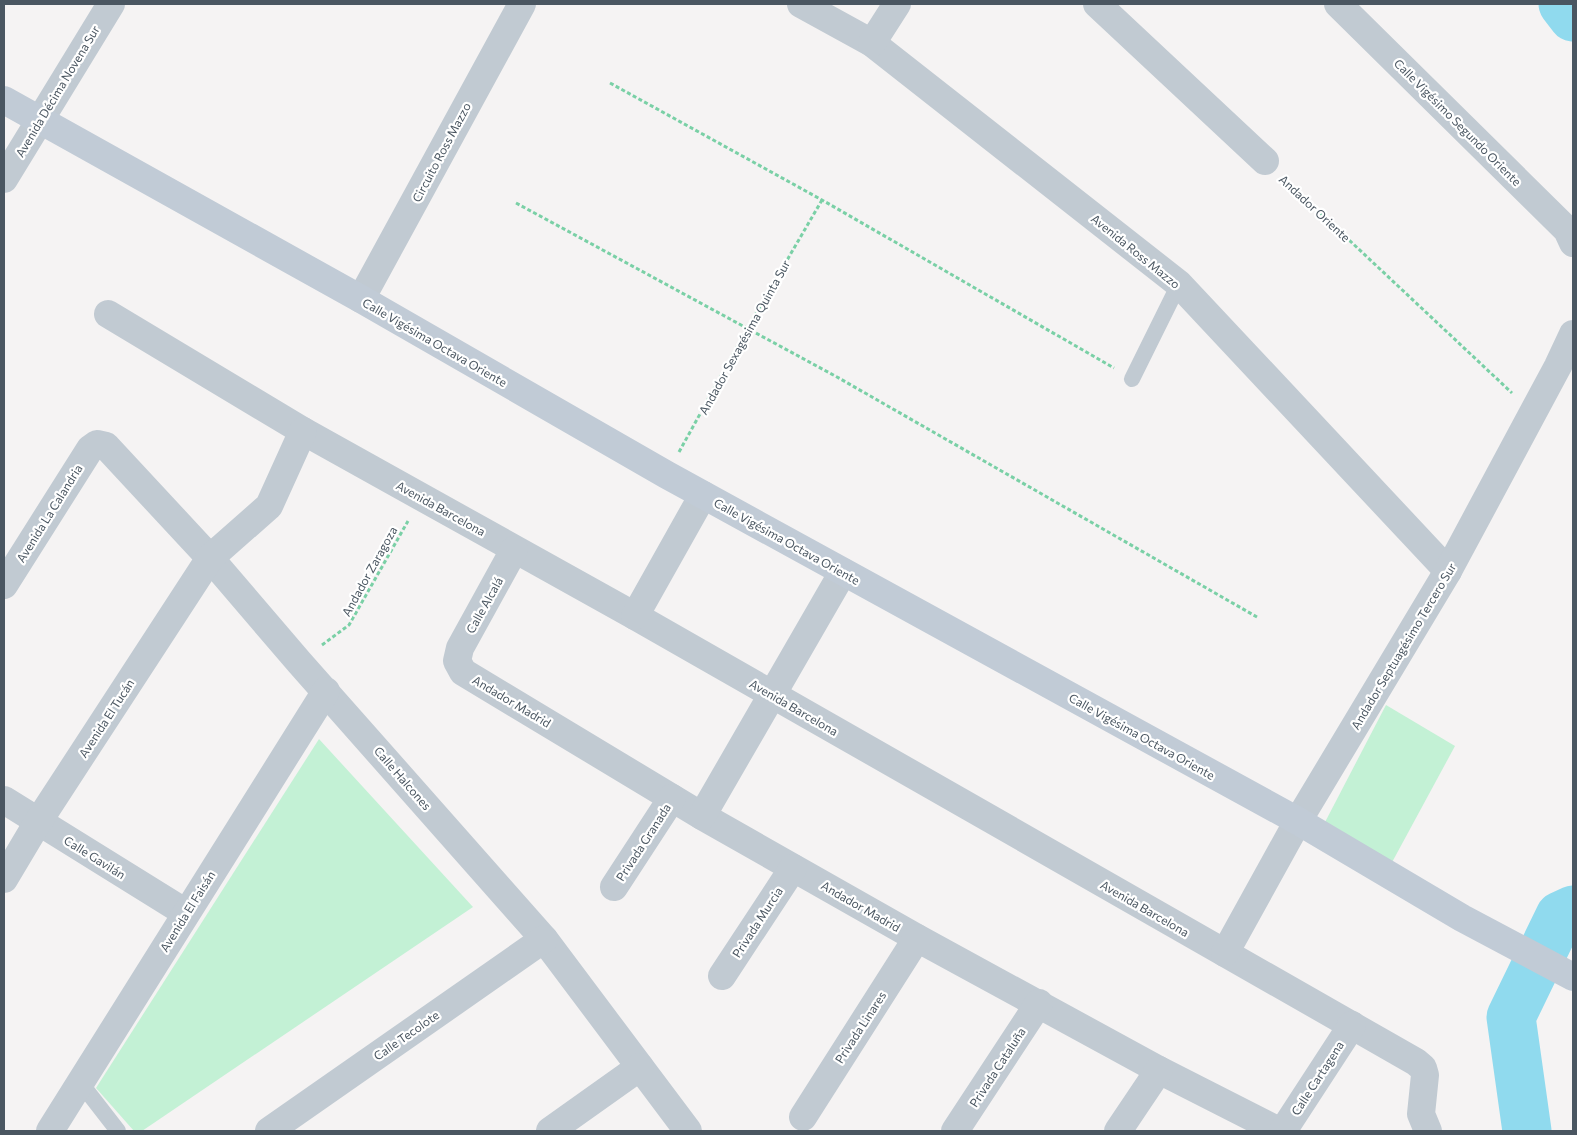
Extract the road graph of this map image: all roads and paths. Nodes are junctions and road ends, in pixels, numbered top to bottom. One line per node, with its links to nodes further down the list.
1 (111, 4): 10 (street, Avenida Décima Novena Sur)
2 (522, 4): 17 (street, Circuito Ross Mazzo)
3 (801, 4): 7 (street, Avenida Ross Mazzo)
4 (897, 4): 7 (street)
5 (1097, 4): 11 (street)
6 (1338, 4): 15 (street, Calle Vigésimo Segundo Oriente)
7 (872, 43): 16 (street, Avenida Ross Mazzo)
8 (610, 83): 13 (path)
9 (4, 100): 10 (main road, Calle Vigésima Octava Oriente)
10 (39, 120): 12 (street, Avenida Décima Novena Sur); 17 (main road, Calle Vigésima Octava Oriente)
11 (1264, 161): 22 (path, Andador Oriente)
12 (4, 179)
13 (822, 200): 19 (path, Andador Sexagésima Quinta Sur); 21 (path)
14 (516, 203): 19 (path)
15 (1573, 243)
16 (1179, 284): 21 (lane); 30 (street, Avenida Ross Mazzo)
17 (361, 300): 25 (main road, Calle Vigésima Octava Oriente)
18 (108, 314): 23 (street, Avenida Barcelona)
19 (746, 329): 25 (path, Andador Sexagésima Quinta Sur); 34 (path)
20 (1573, 334): 22 (street, Andador Septuagésimo Tercero Sur)
21 (1132, 379)
22 (1533, 412): 30 (street, Andador Septuagésimo Tercero Sur)
23 (303, 431): 27 (street, Avenida Barcelona); 29 (street, Avenida El Tucán)
24 (98, 444): 29 (street, Calle Halcones); 32 (street, Avenida La Calandria)
25 (667, 475): 26 (main road, Calle Vigésima Octava Oriente)
26 (703, 495): 31 (main road, Calle Vigésima Octava Oriente); 33 (street)
27 (421, 497): 28 (street, Avenida Barcelona); 36 (path, Andador Zaragoza)
28 (514, 550): 33 (street, Avenida Barcelona); 35 (street, Calle Alcalá)
29 (210, 558): 36 (street, Calle Halcones); 43 (street, Avenida El Tucán)
30 (1448, 570): 42 (street, Andador Septuagésimo Tercero Sur)
31 (843, 572): 38 (street); 42 (main road, Calle Vigésima Octava Oriente)
32 (4, 585)
33 (635, 616): 38 (street, Avenida Barcelona)
34 (1257, 617)
35 (458, 661): 39 (street, Andador Madrid)
36 (299, 662): 37 (street, Calle Halcones)
37 (326, 691): 47 (street, Avenida El Faisán); 49 (street, Calle Halcones)
38 (772, 694): 41 (street); 50 (street, Avenida Barcelona)
39 (672, 798): 41 (street, Andador Madrid); 46 (street, Privada Granada)
40 (4, 800): 43 (street, Calle Gavilán)
41 (702, 816): 44 (street, Andador Madrid)
42 (1298, 821): 50 (street, Andador Septuagésimo Tercero Sur); 52 (main road, Calle Vigésima Octava Oriente)
43 (38, 822): 45 (street, Avenida El Tucán); 47 (street, Calle Gavilán)
44 (793, 868): 48 (street, Andador Madrid); 51 (street, Privada Murcia)
45 (4, 879)
46 (614, 887)
47 (186, 913): 57 (street, Avenida El Faisán)
48 (917, 938): 53 (street, Andador Madrid); 58 (street, Privada Linares)
49 (544, 939): 55 (street, Calle Halcones); 62 (street, Calle Tecolote)
50 (1226, 954): 54 (street, Avenida Barcelona)
51 (722, 976)
52 (1573, 977)
53 (1039, 1003): 56 (street, Andador Madrid); 65 (street, Privada Cataluña)
54 (1352, 1025): 59 (street, Avenida Barcelona); 68 (street, Calle Cartagena)
55 (640, 1067): 63 (street); 64 (street, Calle Halcones)
56 (1159, 1070): 66 (street); 67 (street, Andador Madrid)
57 (80, 1082): 60 (street, Avenida El Faisán); 61 (lane)
58 (803, 1116)
59 (1420, 1126)
60 (50, 1131)
61 (118, 1131)
62 (268, 1131)
63 (550, 1131)
64 (688, 1131)
65 (955, 1131)
66 (1118, 1131)
67 (1278, 1131)
68 (1283, 1131)

